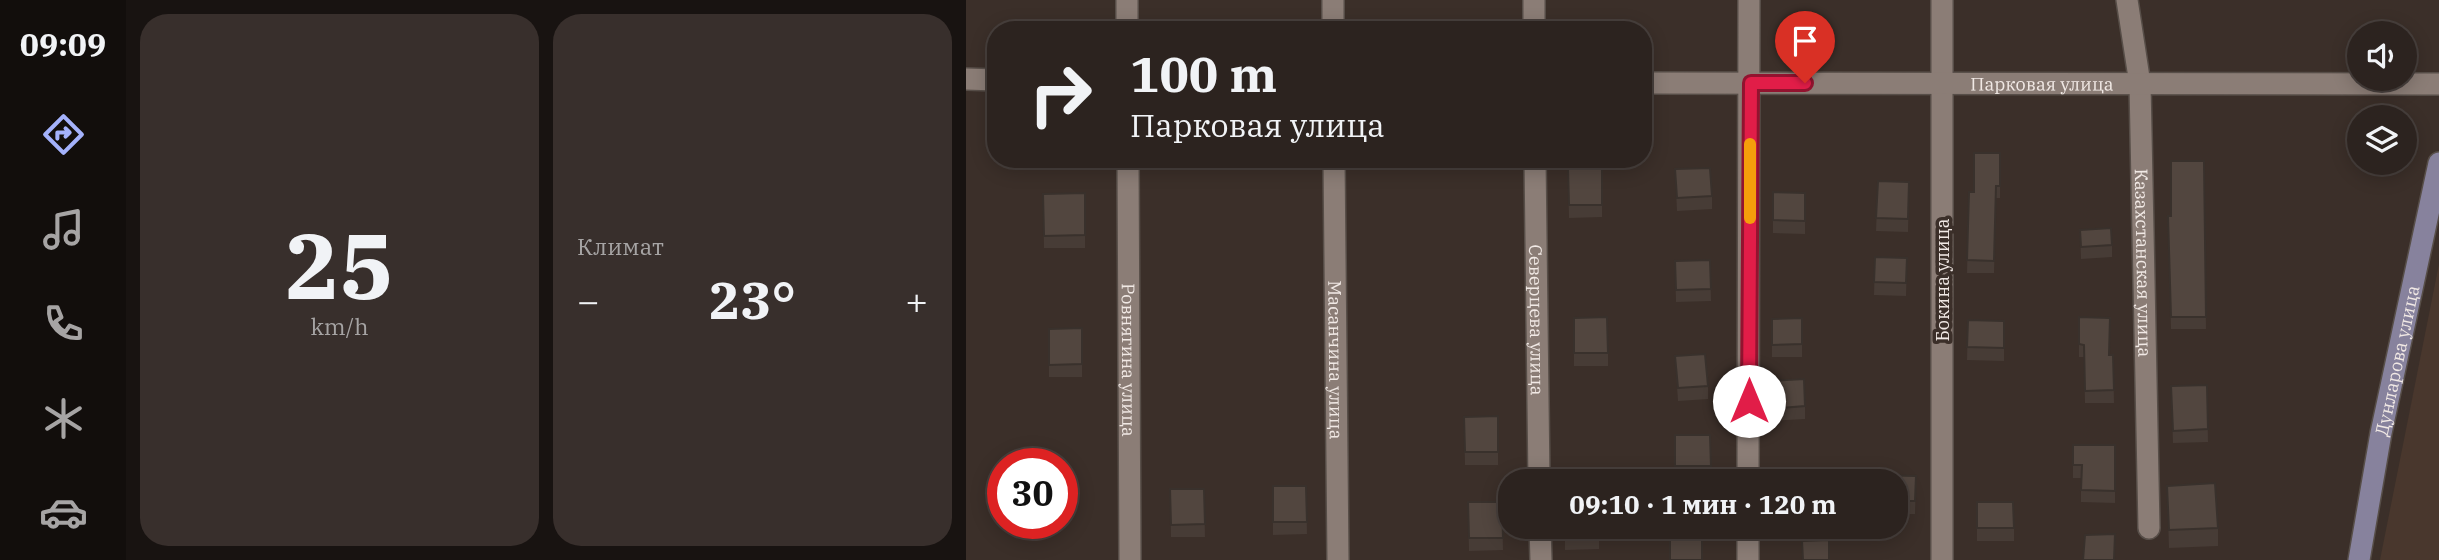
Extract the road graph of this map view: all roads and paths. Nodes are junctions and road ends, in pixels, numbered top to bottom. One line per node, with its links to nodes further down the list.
1 (1127, 0): 7 (street)
2 (1333, 0): 8 (street)
3 (1534, 0): 9 (street)
4 (1749, 0): 13 (street)
5 (1942, 0): 14 (street, Бокина улица)
6 (2127, 0): 15 (street, Казахстанская улица)
7 (1127, 21)
8 (1333, 21)
9 (1534, 21)
10 (966, 79): 11 (street)
11 (987, 80)
12 (1652, 83): 13 (street, Парковая улица)
13 (1751, 83): 14 (street, Парковая улица); 22 (street)
14 (1942, 84): 15 (street, Парковая улица); 30 (street, Бокина улица)
15 (2140, 84): 16 (street, Парковая улица); 23 (street, Казахстанская улица)
16 (2439, 84)
17 (2439, 163): 31 (main road, Дунларова улица)
18 (1128, 168): 26 (street, Ровнягина улица)
19 (1334, 168): 27 (street, Масанчина улица)
20 (1535, 168): 21 (street, Северцева улица)
21 (1539, 469)
22 (1748, 469)
23 (2149, 528)
24 (1540, 539): 28 (street)
25 (1748, 539): 29 (street)
26 (1130, 560)
27 (1338, 560)
28 (1541, 560)
29 (1748, 560)
30 (1942, 560)
31 (2359, 560)

